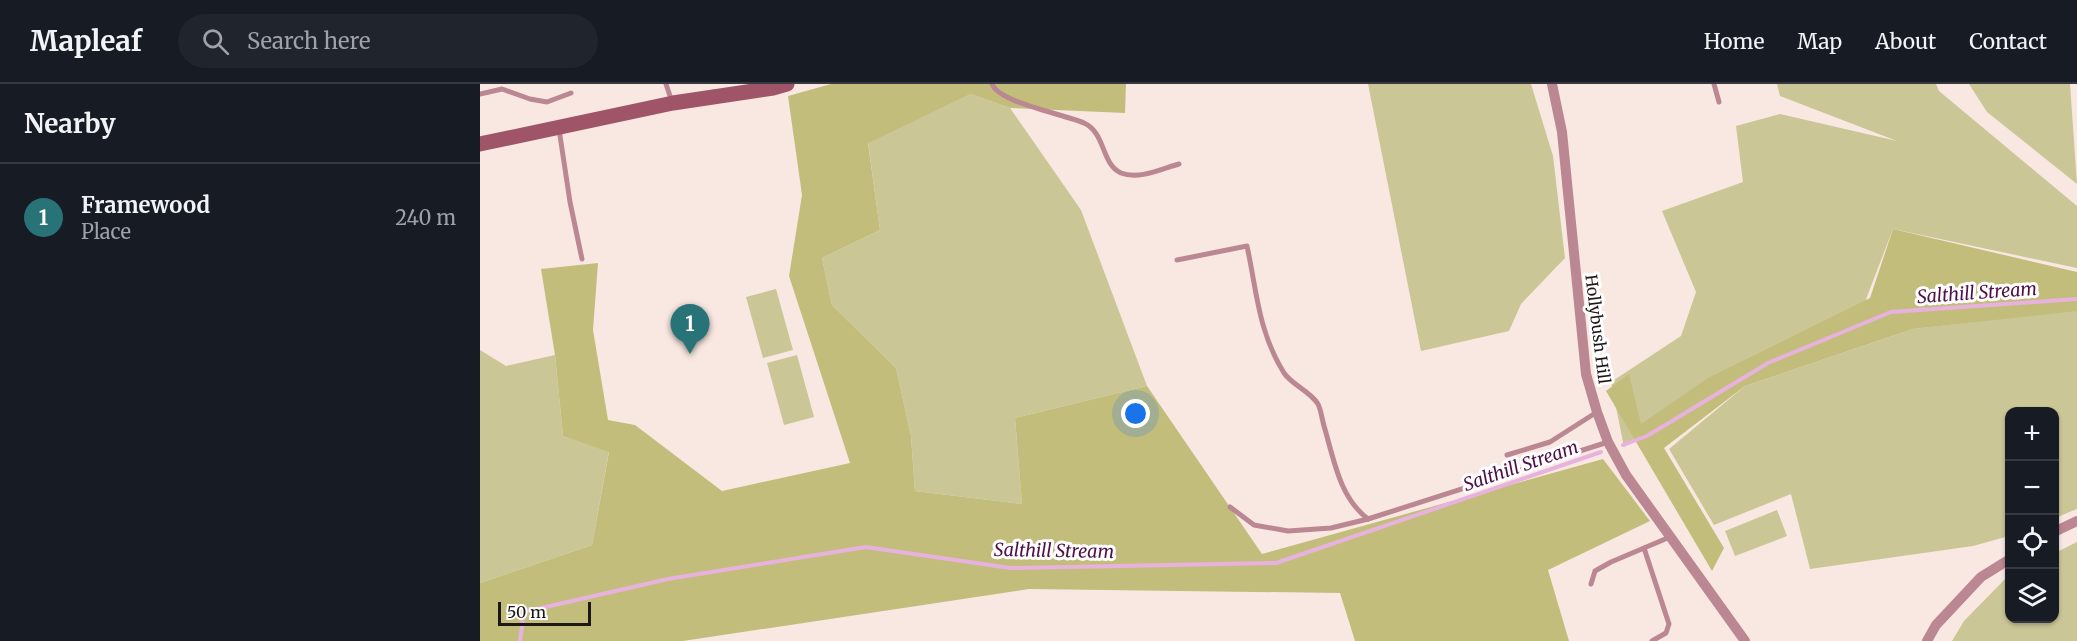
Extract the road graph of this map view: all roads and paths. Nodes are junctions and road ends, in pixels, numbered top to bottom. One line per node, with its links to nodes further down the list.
1 (666, 84): 10 (lane)
2 (787, 84): 6 (street)
3 (992, 84): 13 (lane)
4 (1552, 84): 16 (street, Hollybush Hill)
5 (1714, 84): 9 (lane)
6 (743, 88): 10 (street)
7 (571, 93): 8 (lane)
8 (480, 94)
9 (1719, 102)
10 (672, 103): 11 (street)
11 (558, 127): 12 (street); 14 (lane)
12 (480, 144)
13 (1179, 164)
14 (582, 259)
15 (1177, 260): 20 (lane)
16 (1597, 412): 17 (street, Hollybush Hill); 18 (lane)
17 (1608, 442): 20 (lane); 23 (street, Hollybush Hill)
18 (1507, 455)
19 (1230, 507): 20 (lane)
20 (1368, 519)
21 (2077, 521): 22 (street)
22 (2059, 530)
23 (1671, 537): 24 (lane); 28 (street, Hollybush Hill)
24 (1644, 548): 26 (lane); 27 (lane)
25 (2005, 562): 29 (street)
26 (1591, 584)
27 (1652, 641)
28 (1745, 641)
29 (1927, 641)

